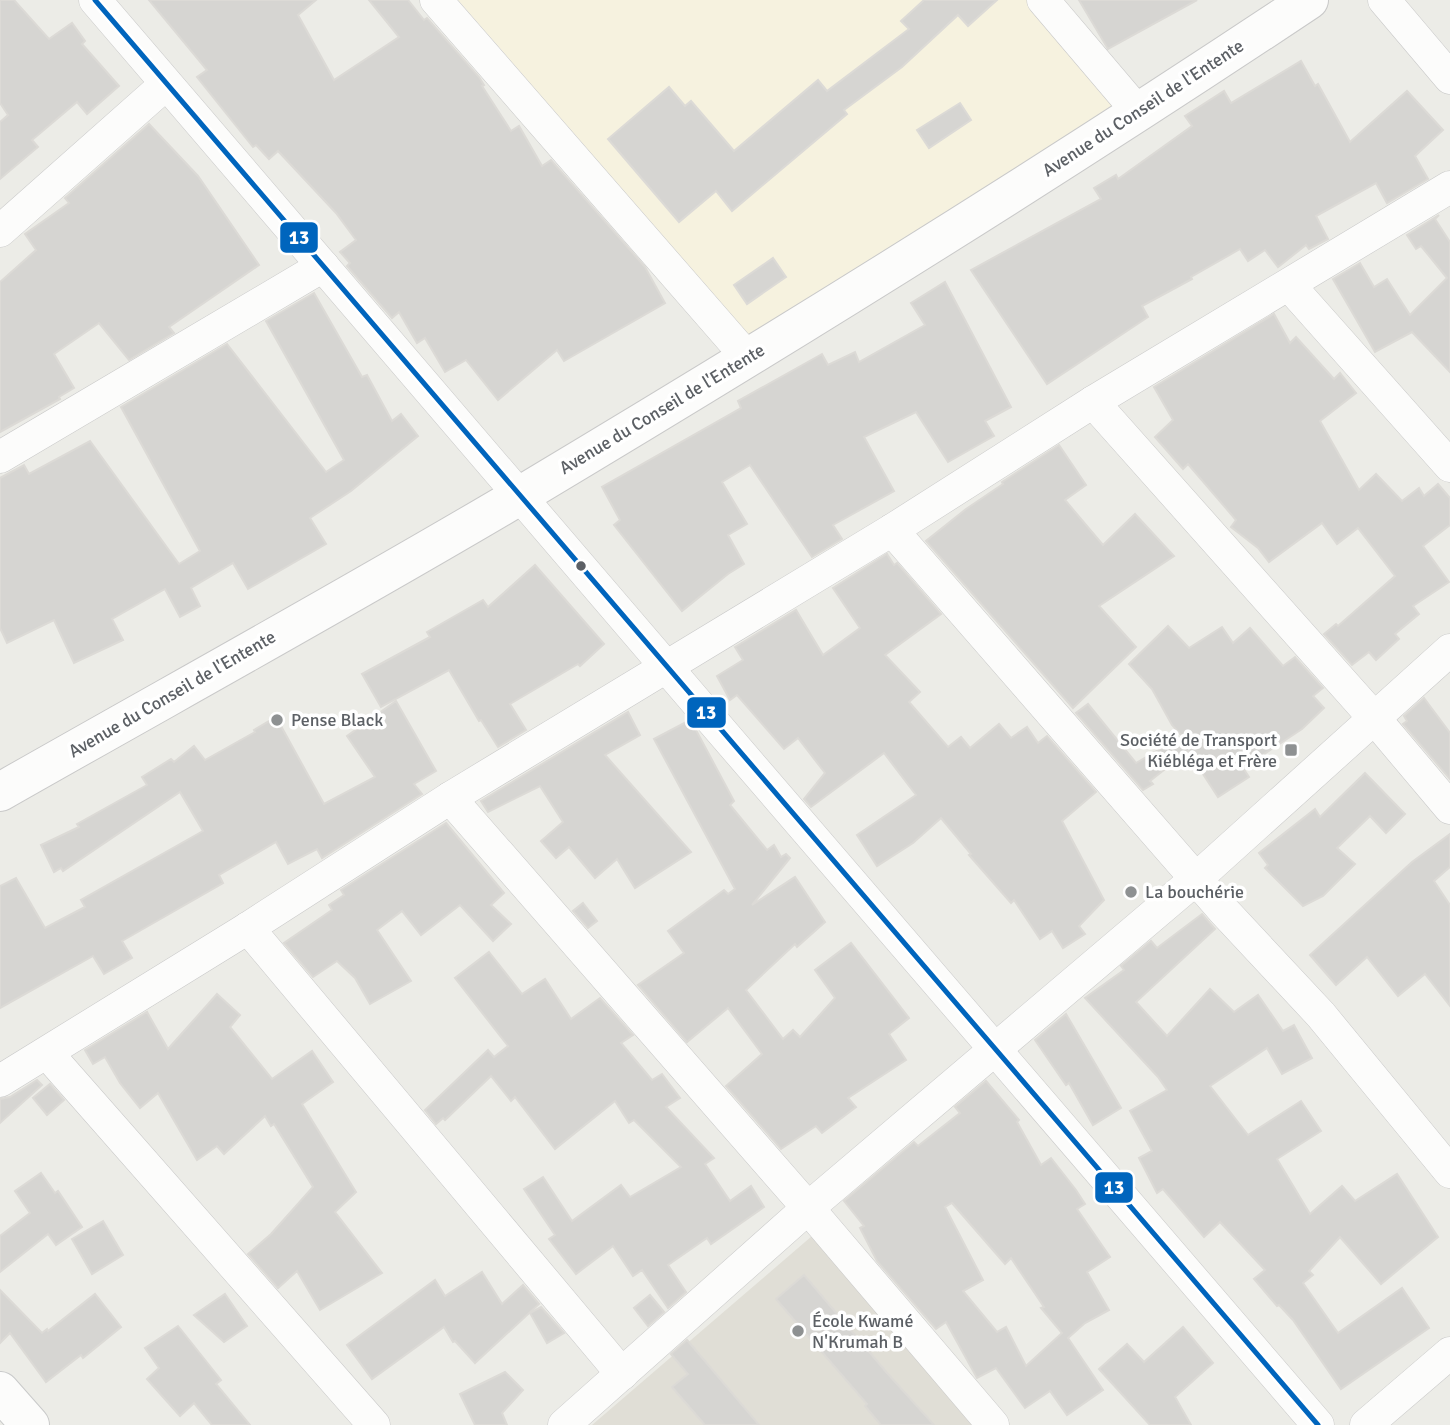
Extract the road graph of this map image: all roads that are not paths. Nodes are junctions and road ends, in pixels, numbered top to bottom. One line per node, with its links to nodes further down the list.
1 (96, 0): 7 (street)
2 (436, 0): 13 (street)
3 (1043, 0): 8 (street)
4 (1309, 0): 8 (street, Avenue du Conseil de l'Entente)
5 (1384, 0): 6 (street)
6 (1450, 78)
7 (166, 84): 10 (street); 11 (street)
8 (1139, 113): 13 (street, Avenue du Conseil de l'Entente)
9 (1450, 187): 12 (street)
10 (0, 231)
11 (323, 266): 15 (street); 17 (street)
12 (1289, 285): 14 (street); 16 (street)
13 (747, 357): 17 (street, Avenue du Conseil de l'Entente)
14 (1093, 402): 18 (street); 21 (street)
15 (0, 457)
16 (1450, 466)
17 (519, 496): 20 (street); 22 (street, Avenue du Conseil de l'Entente)
18 (892, 530): 20 (street); 25 (street)
19 (1450, 650): 21 (street)
20 (666, 666): 23 (street); 27 (street)
21 (1375, 719): 24 (street); 25 (street)
22 (0, 792)
23 (450, 798): 26 (street); 31 (street)
24 (1450, 808)
25 (1197, 878): 27 (street); 30 (street)
26 (248, 928): 28 (street); 33 (street)
27 (996, 1051): 31 (street); 39 (street)
28 (47, 1053): 29 (street); 36 (street)
29 (0, 1081)
30 (1450, 1172)
31 (808, 1208): 33 (street); 38 (street)
32 (1450, 1353): 40 (street)
33 (622, 1374): 37 (street)
34 (0, 1391): 35 (street)
35 (30, 1425)
36 (374, 1425)
37 (564, 1425)
38 (993, 1425)
39 (1318, 1425)
40 (1366, 1425)

